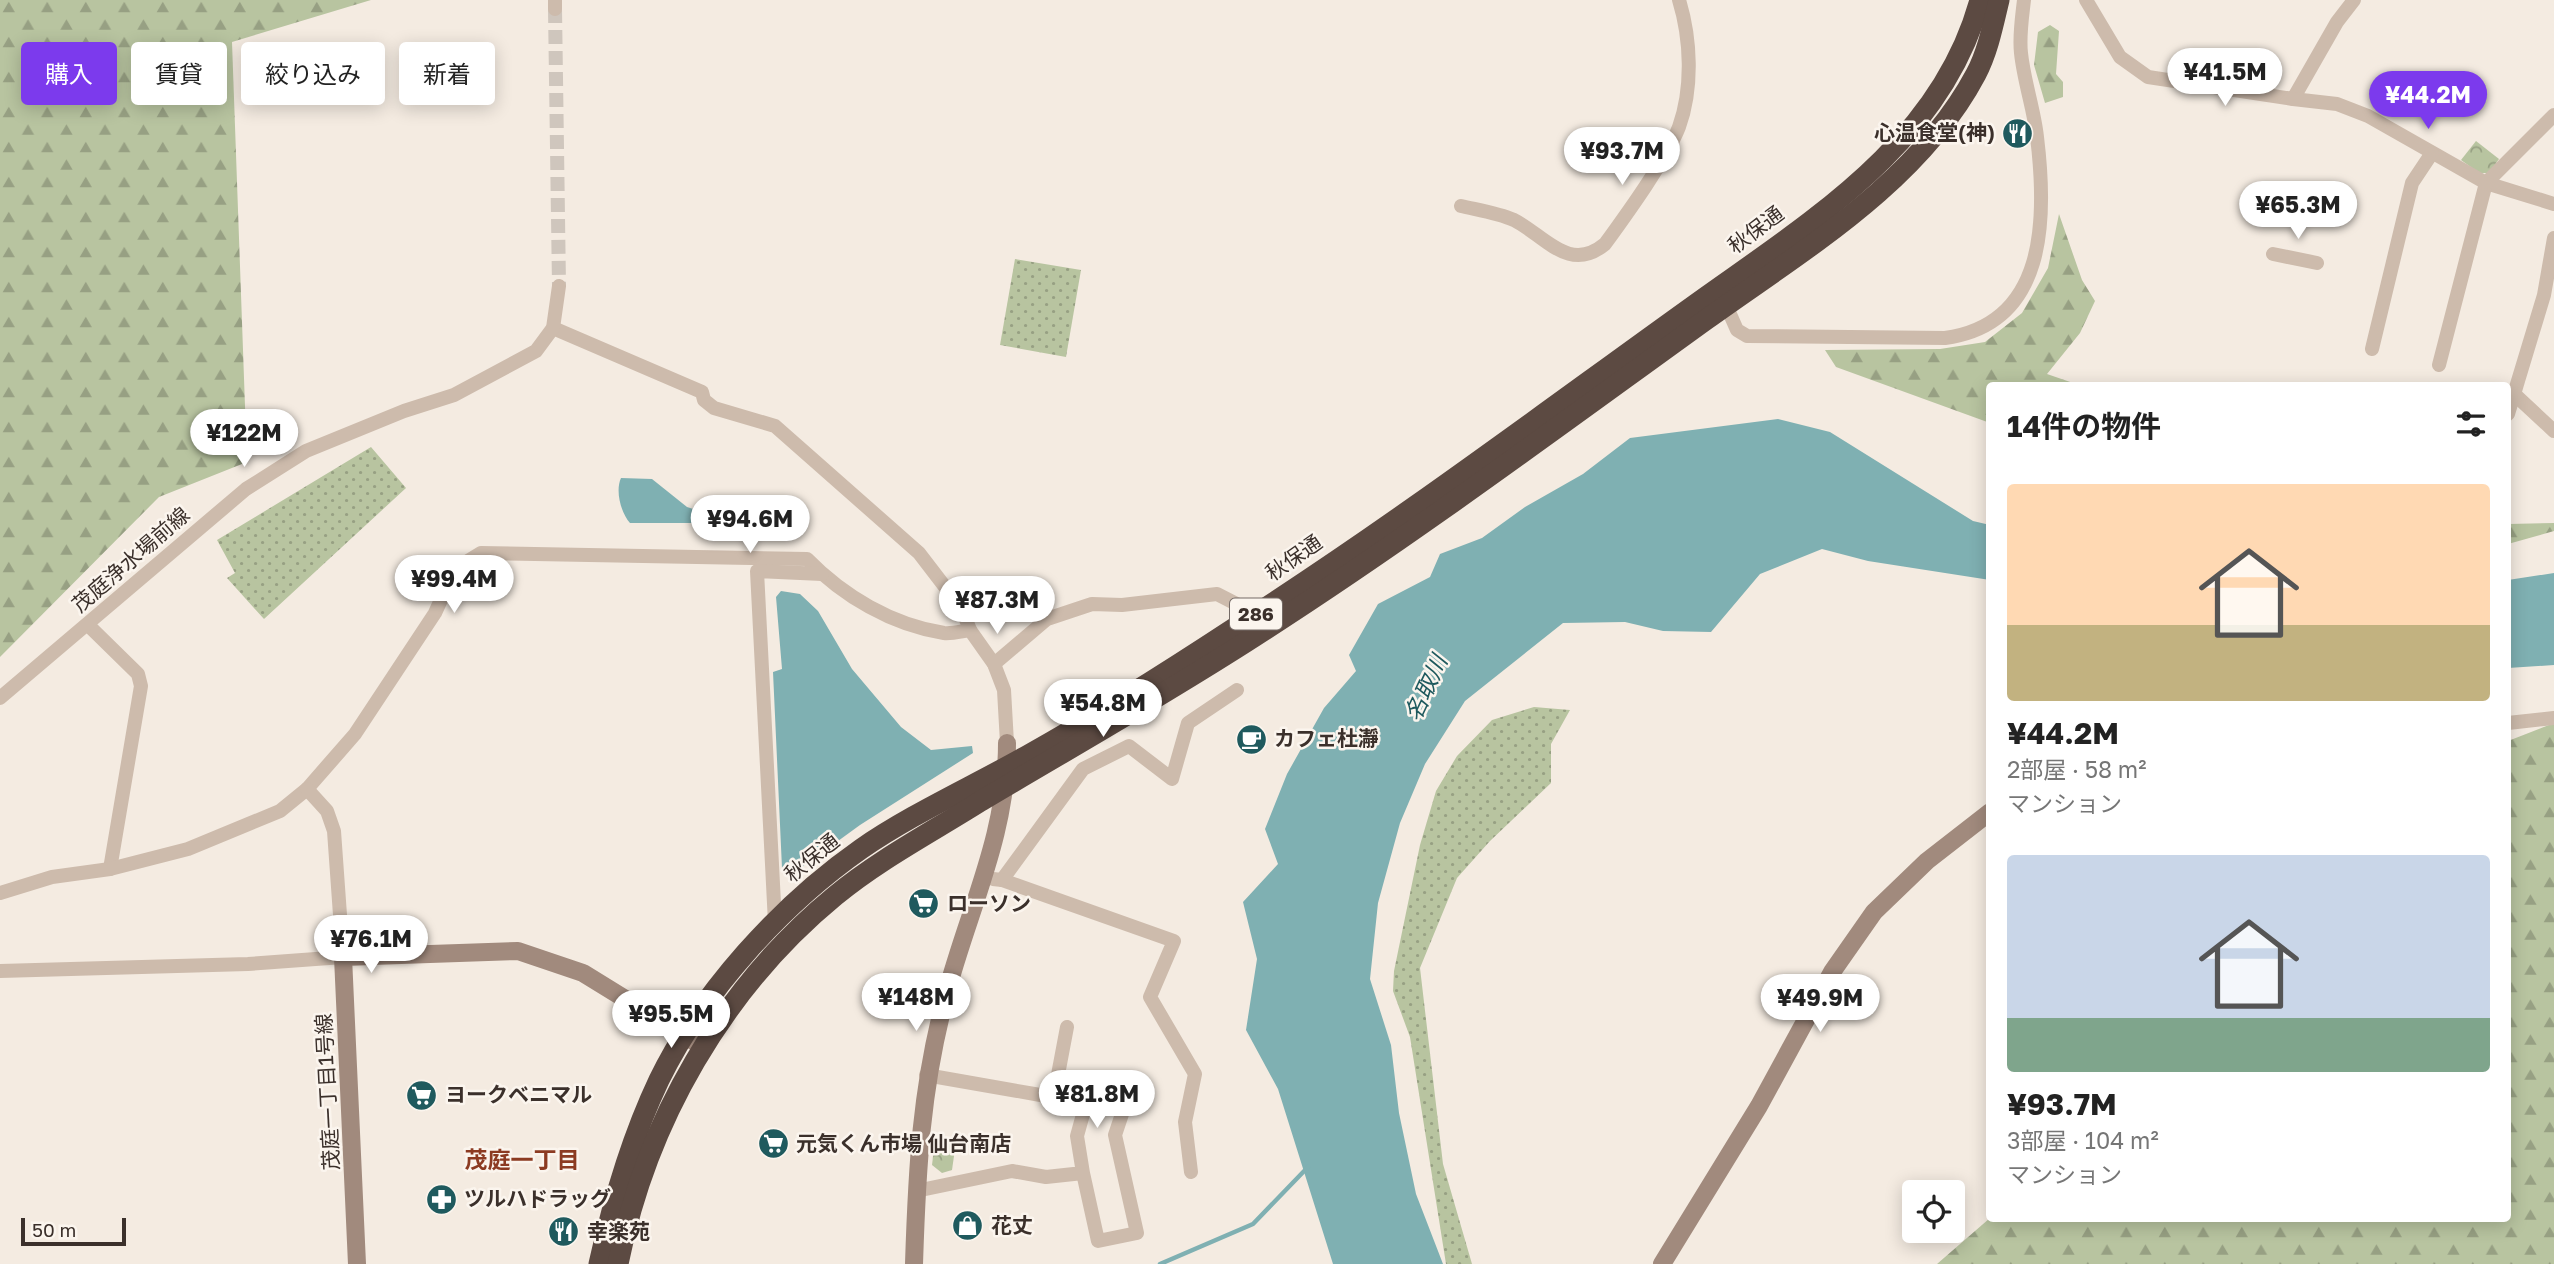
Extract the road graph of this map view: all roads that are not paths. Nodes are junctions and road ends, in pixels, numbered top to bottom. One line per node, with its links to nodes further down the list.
1 (1679, 0): 12 (street)
2 (1980, 0): 26 (highway, 秋保通 / 286)
3 (1999, 0): 18 (highway, 秋保通 / 286)
4 (2024, 0): 18 (street)
5 (2086, 0): 7 (street)
6 (2354, 0): 7 (street)
7 (2293, 99): 9 (street)
8 (2554, 115): 10 (street)
9 (2432, 153): 10 (street); 20 (street)
10 (2486, 183): 11 (street); 21 (street)
11 (2554, 204)
12 (1461, 206)
13 (2554, 238): 17 (street)
14 (2273, 254): 15 (street)
15 (2317, 263)
16 (559, 286): 19 (street)
17 (2549, 297): 22 (street)
18 (1726, 305): 35 (highway, 秋保通 / 286)
19 (553, 328): 27 (street, 茂庭浄水場前線); 28 (street)
20 (2372, 349)
21 (2439, 365)
22 (2512, 392): 23 (street); 24 (street)
23 (2511, 398)
24 (2554, 431)
25 (822, 574): 28 (street); 36 (street); 41 (street)
26 (1256, 614): 29 (street); 35 (highway, 秋保通 / 286)
27 (88, 625): 31 (street, 茂庭浄水場前線); 38 (street)
28 (971, 630): 29 (street)
29 (995, 664): 34 (street)
30 (1237, 690): 39 (street)
31 (0, 698)
32 (2554, 718): 33 (street)
33 (2511, 723)
34 (1007, 743): 35 (street)
35 (1006, 777): 39 (street); 41 (highway, 秋保通 / 286); 46 (highway, 秋保通 / 286)
36 (307, 789): 38 (street); 42 (street)
37 (1986, 815): 55 (street)
38 (110, 869): 40 (street)
39 (993, 879): 47 (street); 48 (street)
40 (0, 893)
41 (775, 923): 45 (highway, 秋保通 / 286)
42 (343, 957): 43 (street); 45 (street); 51 (street, 茂庭一丁目1号線)
43 (0, 971)
44 (1067, 1027): 47 (street)
45 (686, 1036): 46 (street); 52 (highway, 秋保通 / 286)
46 (704, 1048): 53 (highway, 秋保通 / 286)
47 (926, 1074): 50 (street)
48 (1191, 1172)
49 (1083, 1173): 49 (street); 50 (street)
50 (916, 1191): 54 (street)
51 (357, 1264)
52 (599, 1264)
53 (618, 1264)
54 (914, 1264)
55 (1662, 1264)

